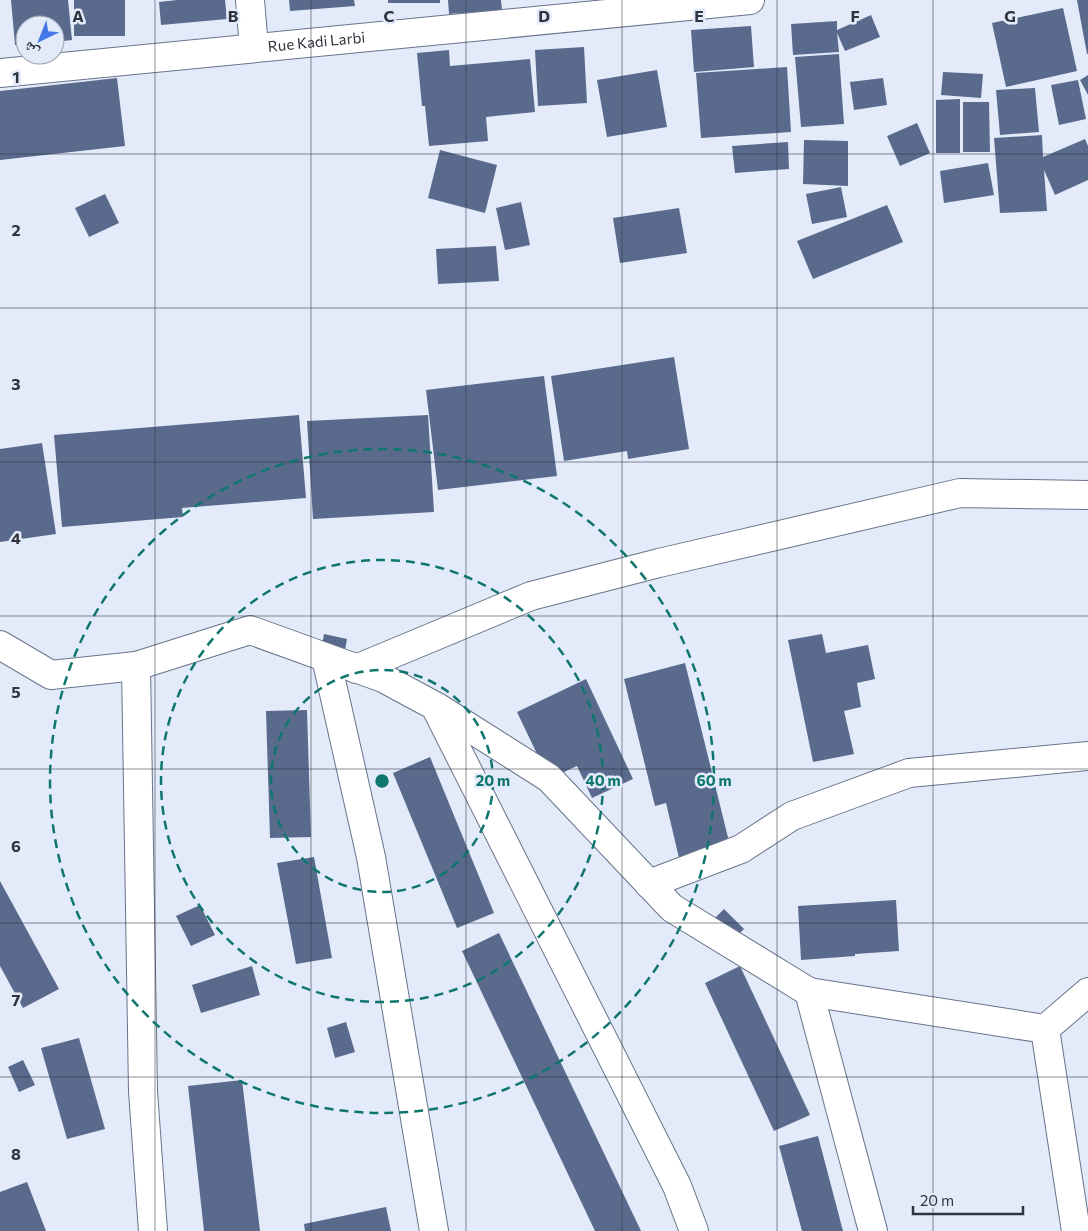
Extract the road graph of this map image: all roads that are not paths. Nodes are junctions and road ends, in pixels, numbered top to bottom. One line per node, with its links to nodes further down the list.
1 (250, 0): 4 (street)
2 (750, 0): 3 (street, Rue Kadi Larbi)
3 (642, 5): 4 (street, Rue Kadi Larbi)
4 (254, 48): 5 (street, Rue Kadi Larbi)
5 (0, 73)
6 (1088, 495): 10 (street)
7 (0, 645): 9 (street)
8 (326, 658): 9 (street); 10 (street); 18 (street)
9 (136, 666): 17 (street)
10 (356, 669): 11 (street)
11 (435, 706): 13 (street); 19 (street)
12 (1088, 756): 13 (street)
13 (649, 884): 14 (street)
14 (809, 992): 16 (street); 20 (street)
15 (1088, 992): 16 (street)
16 (1045, 1029): 21 (street)
17 (153, 1231)
18 (434, 1231)
19 (694, 1231)
20 (873, 1231)
21 (1076, 1231)

